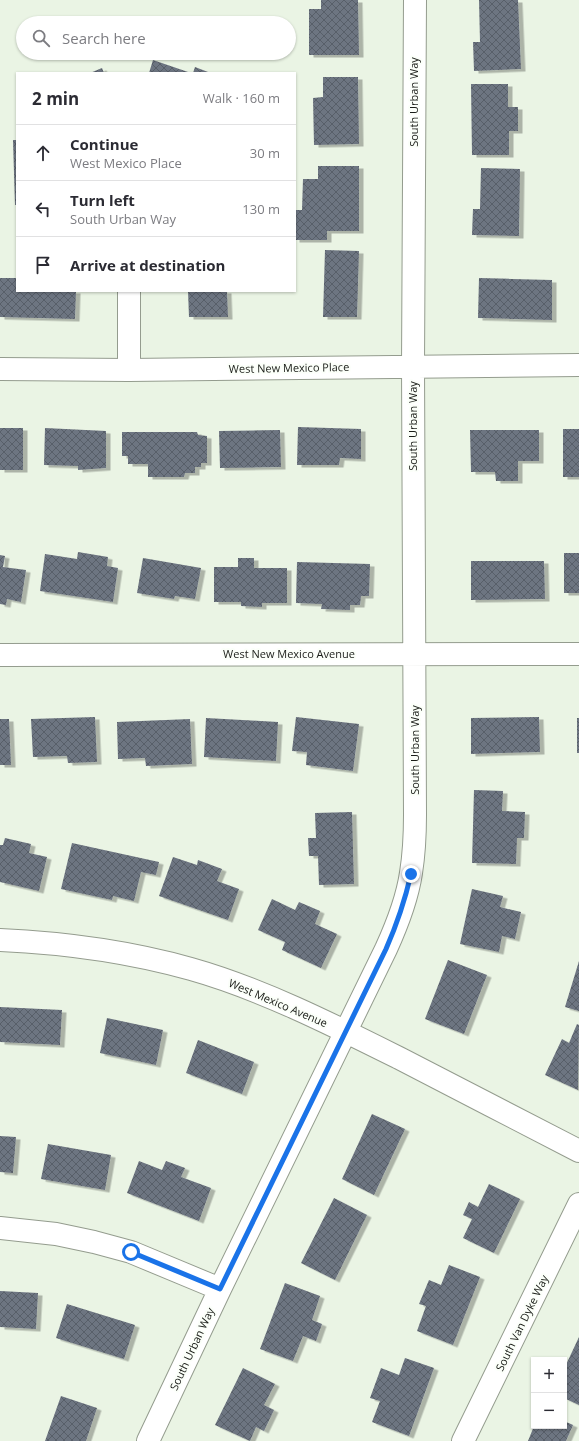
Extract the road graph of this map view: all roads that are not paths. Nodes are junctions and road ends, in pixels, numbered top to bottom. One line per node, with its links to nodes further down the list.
1 (414, 0): 4 (street, South Urban Way)
2 (129, 292): 6 (street)
3 (579, 365): 4 (street, West New Mexico Place)
4 (413, 366): 6 (street, West New Mexico Place); 7 (street, South Urban Way)
5 (0, 369): 6 (street, West New Mexico Place)
6 (129, 370)
7 (415, 654): 8 (street, West New Mexico Avenue); 9 (street, West New Mexico Avenue); 11 (street, South Urban Way)
8 (579, 654)
9 (0, 655)
10 (0, 940): 11 (street, West Mexico Avenue)
11 (345, 1031): 12 (street, West Mexico Avenue); 15 (street, South Urban Way)
12 (579, 1150)
13 (579, 1204): 17 (street, South Van Dyke Way)
14 (0, 1228): 15 (street)
15 (220, 1289): 16 (street, South Urban Way)
16 (148, 1441)
17 (463, 1441)

